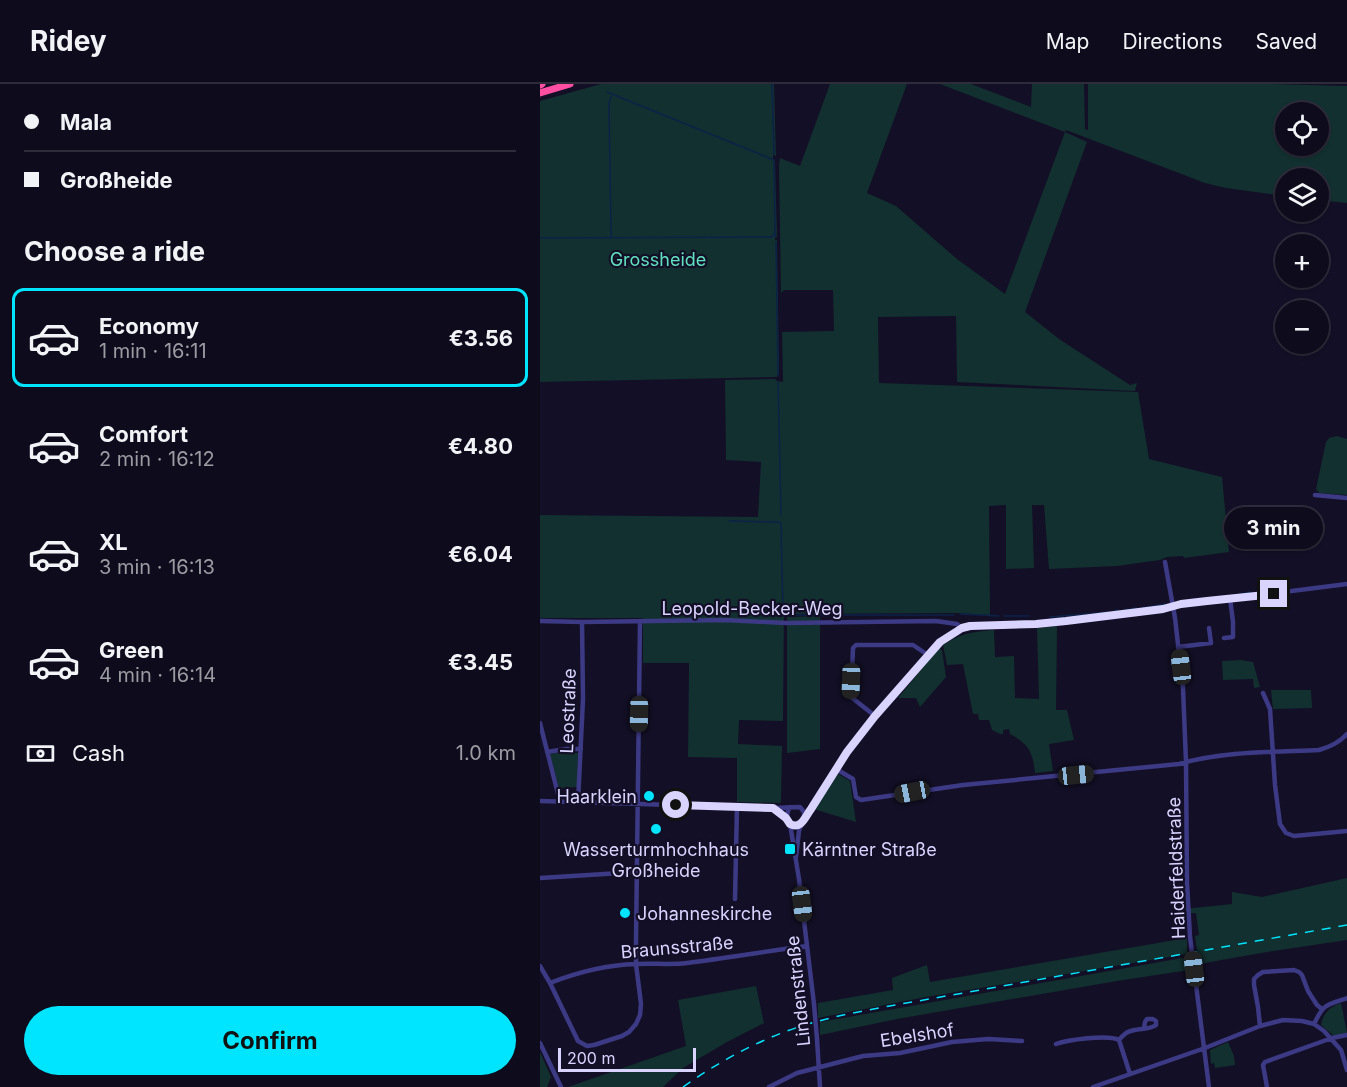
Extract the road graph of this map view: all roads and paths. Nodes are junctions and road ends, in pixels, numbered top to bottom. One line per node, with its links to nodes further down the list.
1 (570, 84): 2 (highway)
2 (540, 93)
3 (1315, 495): 4 (street)
4 (1347, 498)
5 (1165, 562): 8 (street, Haiderfeldstraße)
6 (1347, 584): 7 (street)
7 (1230, 598): 8 (street); 14 (street)
8 (1173, 607): 12 (street); 15 (street, Haiderfeldstraße)
9 (540, 621): 11 (street, Leopold-Becker-Weg)
10 (640, 621): 11 (street, Leopold-Becker-Weg); 12 (street, Leopold-Becker-Weg); 30 (street)
11 (582, 622): 21 (street, Leostraße)
12 (962, 628): 16 (street)
13 (1209, 628): 15 (street)
14 (1224, 638)
15 (1178, 647): 24 (street, Haiderfeldstraße)
16 (928, 655): 18 (street); 18 (street)
17 (1263, 693): 23 (street)
18 (875, 716): 25 (street)
19 (540, 723): 22 (street)
20 (1347, 734): 23 (street)
21 (581, 749): 22 (street); 28 (street, Leostraße)
22 (547, 752): 27 (street)
23 (1273, 752): 24 (street); 39 (street)
24 (1186, 762): 25 (street); 59 (street, Haiderfeldstraße, bridge)
25 (836, 769): 29 (street)
26 (540, 801): 27 (street)
27 (559, 801): 28 (street)
28 (579, 802): 30 (street)
29 (814, 802): 34 (street); 35 (street)
30 (638, 803): 31 (street); 41 (street)
31 (737, 806): 33 (street); 43 (street)
32 (790, 807): 33 (street); 34 (street); 36 (street)
33 (773, 808): 36 (street)
34 (802, 808): 35 (street)
35 (804, 817): 37 (street)
36 (786, 818): 38 (street)
37 (802, 823): 38 (street); 40 (street, Lindenstraße)
38 (790, 824): 40 (street, Lindenstraße)
39 (1347, 831)
40 (796, 857): 44 (street, Lindenstraße)
41 (637, 872): 42 (street); 45 (street)
42 (540, 878)
43 (735, 899)
44 (807, 945): 45 (street, Braunsstraße); 60 (street, Lindenstraße, bridge)
45 (636, 964): 47 (street, Braunsstraße); 47 (street)
46 (540, 966): 47 (street)
47 (550, 983)
48 (1347, 998): 49 (street)
49 (1322, 1009): 50 (street); 51 (street)
50 (1314, 1024): 51 (street); 54 (street)
51 (1260, 1026): 59 (street)
52 (1144, 1028): 55 (street)
53 (1347, 1035): 54 (street)
54 (1332, 1038): 61 (street); 68 (street)
55 (1119, 1040): 58 (street); 62 (street)
56 (1022, 1041): 60 (street, Ebelshof)
57 (540, 1043): 63 (street)
58 (1056, 1044)
59 (1205, 1048): 62 (street); 67 (street, Haiderfeldstraße)
60 (818, 1067): 64 (street, Ebelshof); 65 (street, Lindenstraße)
61 (1347, 1070)
62 (1130, 1074): 66 (street)
63 (561, 1087)
64 (769, 1087)
65 (820, 1087)
66 (1093, 1087)
67 (1209, 1087)
68 (1267, 1087)

